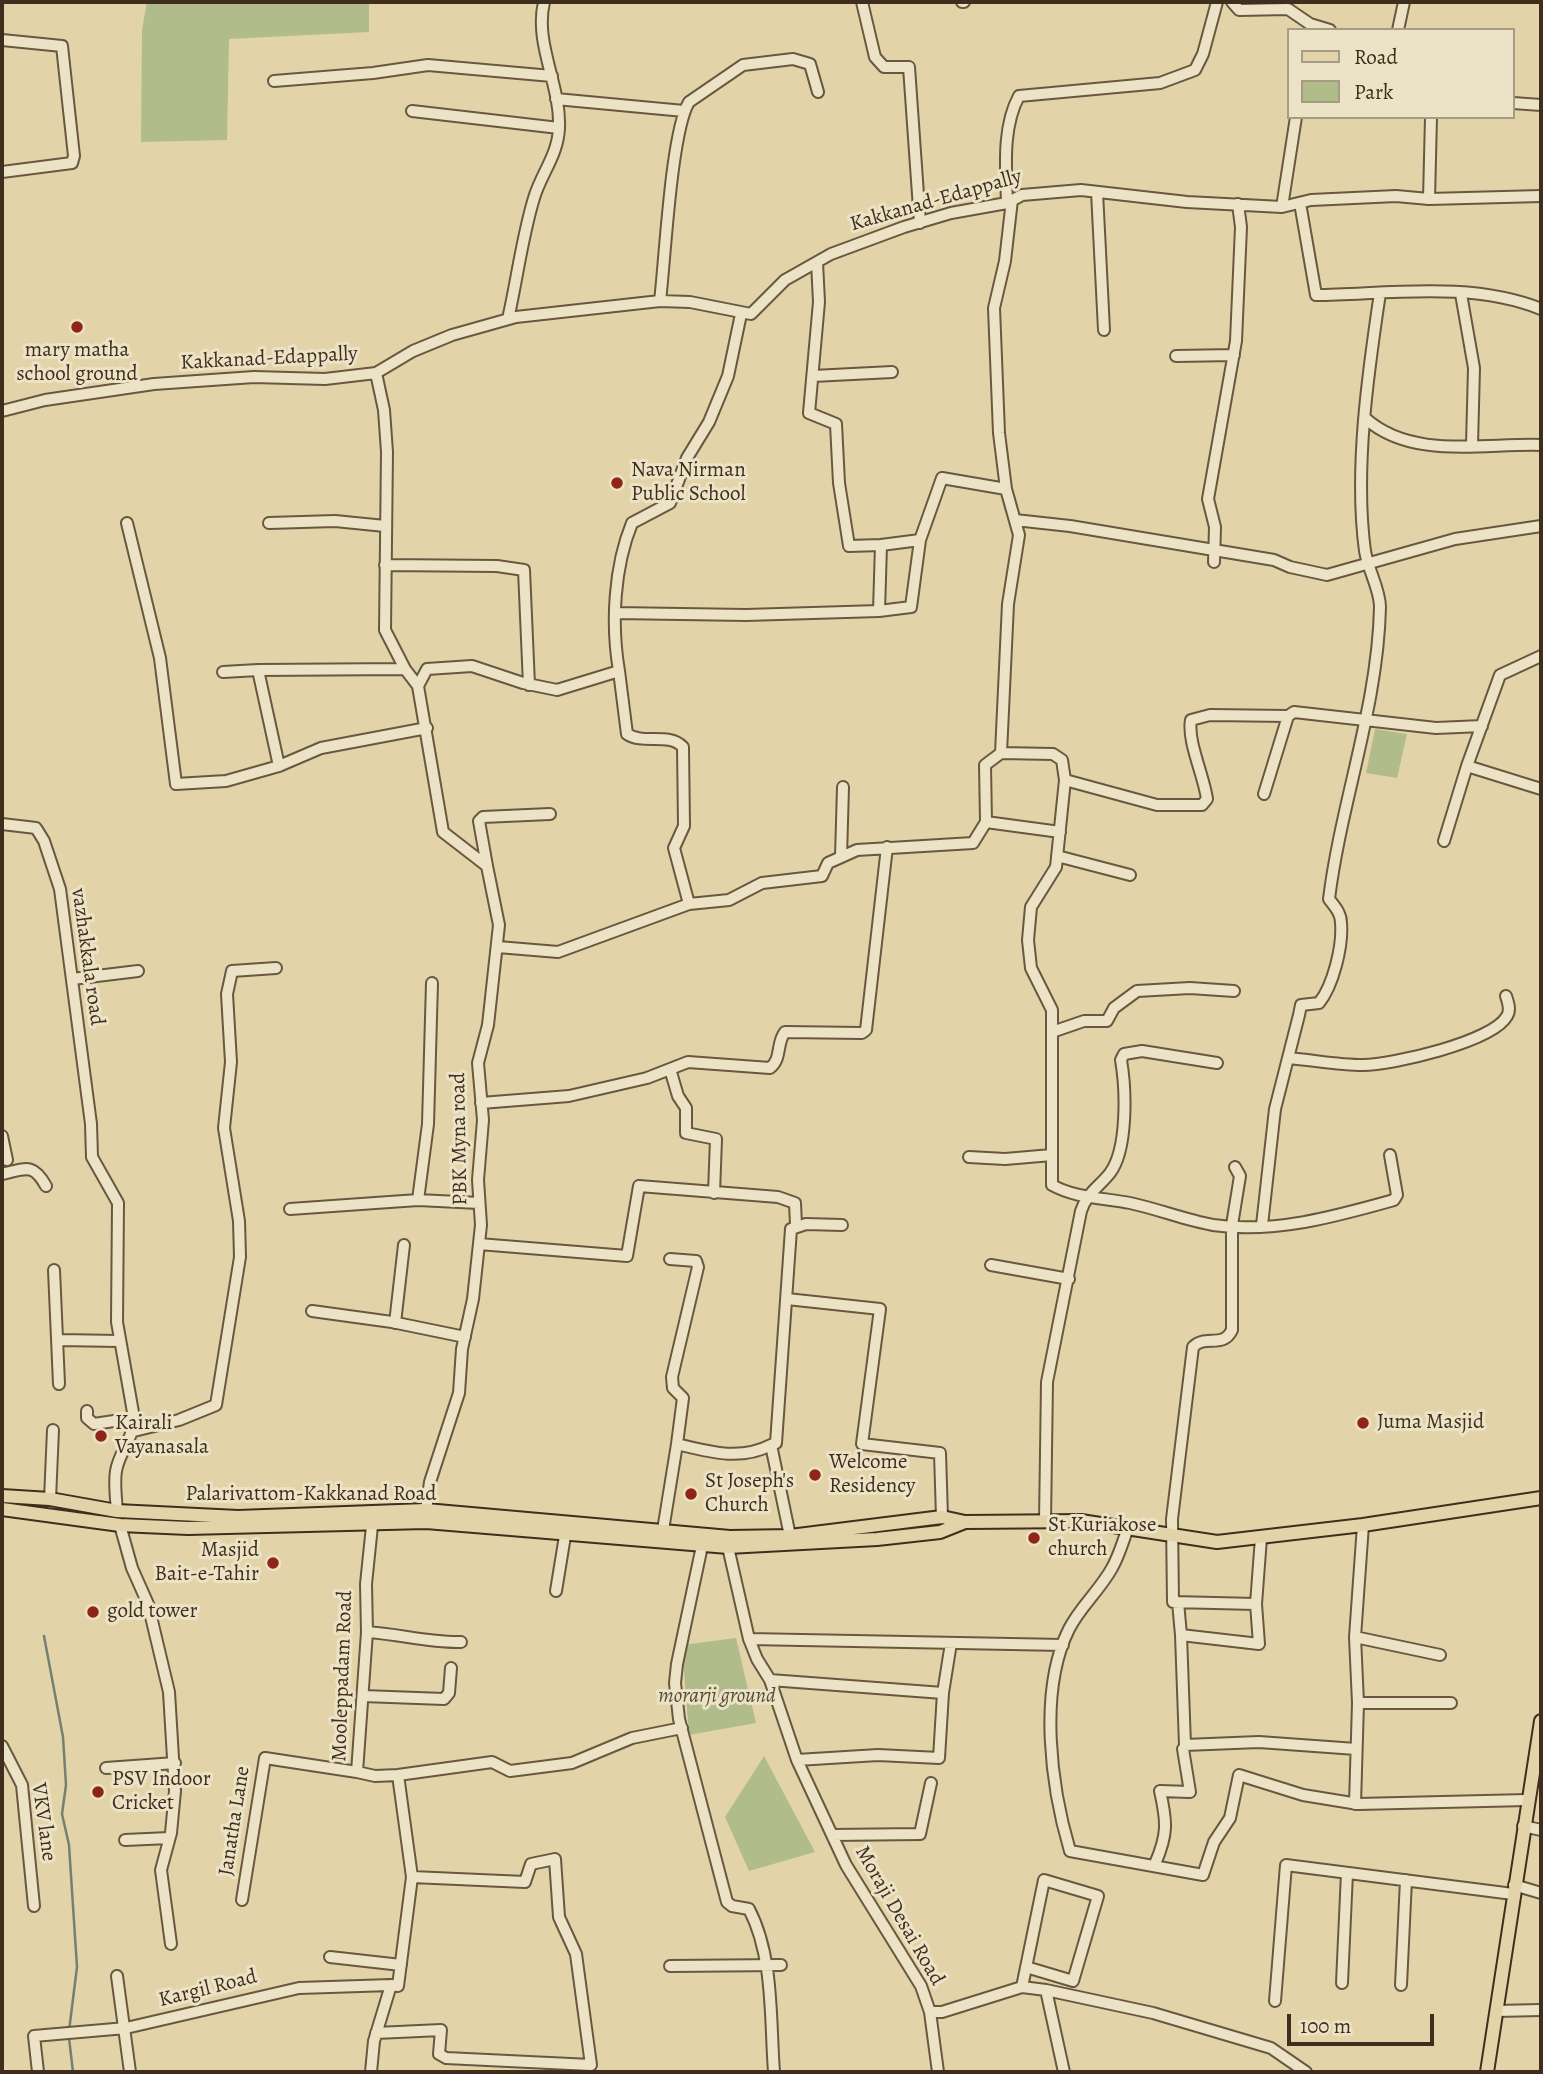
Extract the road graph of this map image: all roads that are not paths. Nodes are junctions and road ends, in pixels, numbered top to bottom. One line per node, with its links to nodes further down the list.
1 (544, 2): 10 (street)
2 (862, 2): 29 (street)
3 (1217, 2): 25 (street)
4 (1231, 2): 6 (street)
5 (1404, 2): 8 (street)
6 (1288, 6): 7 (street)
7 (1310, 27)
8 (1398, 28)
9 (2, 40): 21 (street)
10 (552, 76): 11 (street); 13 (street)
11 (274, 81)
12 (818, 92): 17 (street)
13 (556, 99): 17 (street); 20 (street)
14 (1515, 103): 15 (street)
15 (1541, 105)
16 (412, 111): 20 (street)
17 (684, 111): 33 (street)
18 (1296, 119): 28 (street)
19 (1431, 119): 24 (street)
20 (559, 128): 36 (street)
21 (2, 172)
22 (1097, 192): 25 (street, Kakkanad-Edappally); 27 (street, Kakkanad-Edappally); 37 (street)
23 (1541, 196): 24 (street, Kakkanad-Edappally)
24 (1429, 199): 26 (street, Kakkanad-Edappally)
25 (1009, 202): 29 (street, Kakkanad-Edappally); 47 (street)
26 (1300, 203): 28 (street, Kakkanad-Edappally); 31 (street)
27 (1237, 204): 28 (street, Kakkanad-Edappally); 38 (street)
28 (1282, 207)
29 (920, 223): 30 (street, Kakkanad-Edappally)
30 (817, 262): 35 (street, Kakkanad-Edappally); 42 (street)
31 (1380, 293): 32 (street); 44 (street)
32 (1461, 294): 34 (street); 45 (street)
33 (660, 301): 35 (street, Kakkanad-Edappally); 36 (street, Kakkanad-Edappally)
34 (1541, 309)
35 (741, 313): 60 (street)
36 (508, 319): 41 (street, Kakkanad-Edappally)
37 (1104, 330)
38 (1234, 355): 39 (street); 55 (street)
39 (1176, 356)
40 (892, 372): 42 (street)
41 (376, 373): 43 (street, Kakkanad-Edappally); 51 (street)
42 (813, 376): 54 (street)
43 (2, 411)
44 (1365, 418): 45 (street); 58 (street)
45 (1472, 445): 46 (street)
46 (1541, 445)
47 (1006, 489): 48 (street); 53 (street)
48 (1015, 520): 55 (street); 72 (street)
49 (127, 523): 74 (street)
50 (269, 523): 51 (street)
51 (385, 526): 57 (street)
52 (1541, 526): 58 (street)
53 (920, 540): 54 (street); 59 (street)
54 (881, 545): 59 (street)
55 (1215, 550): 56 (street); 58 (street)
56 (1214, 562)
57 (385, 565): 62 (street); 66 (street)
58 (1369, 565): 69 (street)
59 (879, 611): 60 (street)
60 (616, 613): 64 (street)
61 (1541, 656): 70 (street)
62 (405, 669): 63 (street); 67 (street)
63 (258, 670): 65 (street); 74 (street)
64 (619, 671): 66 (street); 89 (street)
65 (223, 672)
66 (530, 685): 67 (street)
67 (418, 686): 71 (street)
68 (1288, 716): 69 (street); 75 (street); 78 (street)
69 (1366, 719): 70 (street); 98 (street)
70 (1482, 726): 73 (street)
71 (428, 728): 74 (street); 87 (street)
72 (1001, 753): 75 (street); 80 (street)
73 (1467, 765): 77 (street); 83 (street)
74 (279, 766)
75 (1065, 780): 82 (street)
76 (843, 787): 86 (street)
77 (1541, 789)
78 (1264, 793)
79 (550, 814): 87 (street, PBK Myna road)
80 (986, 822): 82 (street); 84 (street)
81 (2, 824): 93 (street, vazhakkala road)
82 (1060, 832): 85 (street)
83 (1444, 841)
84 (887, 847): 86 (street); 100 (street)
85 (1057, 856): 88 (street); 97 (street)
86 (841, 857): 89 (street)
87 (487, 866): 90 (street, PBK Myna road)
88 (1129, 875)
89 (689, 904): 90 (street)
90 (498, 947): 101 (street, PBK Myna road)
91 (276, 968): 135 (street)
92 (138, 971): 93 (street)
93 (72, 979): 130 (street, vazhakkala road)
94 (432, 983): 112 (street)
95 (1234, 991): 97 (street)
96 (1506, 996): 98 (street)
97 (1052, 1032): 103 (street)
98 (1288, 1058): 117 (street)
99 (1217, 1063): 111 (street)
100 (670, 1069): 101 (street); 110 (street)
101 (481, 1103): 113 (street, PBK Myna road)
102 (2, 1136): 106 (street)
103 (1052, 1155): 105 (street); 111 (street)
104 (1390, 1155): 117 (street)
105 (969, 1157)
106 (7, 1160)
107 (1235, 1167): 116 (street)
108 (2, 1174): 109 (street)
109 (46, 1186)
110 (714, 1193): 118 (street); 119 (street)
111 (1086, 1196): 116 (street); 124 (street)
112 (418, 1200): 113 (street); 114 (street)
113 (479, 1203): 119 (street, PBK Myna road)
114 (289, 1209)
115 (842, 1224): 118 (street)
116 (1232, 1225): 117 (street); 153 (street)
117 (1262, 1225)
118 (796, 1226): 125 (street)
119 (479, 1244): 128 (street, PBK Myna road)
120 (404, 1245): 127 (street)
121 (670, 1259): 136 (street)
122 (991, 1265): 124 (street)
123 (54, 1270): 129 (street)
124 (1069, 1279): 146 (street)
125 (787, 1299): 137 (street); 144 (street)
126 (312, 1311): 127 (street)
127 (396, 1323): 128 (street)
128 (465, 1337): 142 (street, PBK Myna road)
129 (59, 1340): 130 (street); 131 (street)
130 (119, 1341): 133 (street, vazhakkala road)
131 (59, 1384)
132 (87, 1411): 133 (street)
133 (134, 1419): 135 (street, vazhakkala road)
134 (53, 1430): 140 (street)
135 (134, 1431): 143 (street)
136 (677, 1444): 137 (street); 152 (street)
137 (771, 1446): 155 (street)
138 (2, 1496): 140 (main road, Palarivattom-Kakkanad Road)
139 (1541, 1498): 150 (main road)
140 (50, 1499): 143 (main road, Palarivattom-Kakkanad Road)
141 (2, 1509): 147 (main road)
142 (426, 1510): 143 (main road, Palarivattom-Kakkanad Road); 152 (main road, Palarivattom-Kakkanad Road)
143 (117, 1511)
144 (942, 1517): 145 (main road, Palarivattom-Kakkanad Road); 149 (main road, Palarivattom-Kakkanad Road)
145 (965, 1522): 146 (main road); 157 (main road)
146 (1045, 1522): 151 (main road)
147 (120, 1525): 148 (main road); 183 (street)
148 (372, 1525): 154 (main road); 163 (street, Mooleppadam Road)
149 (881, 1525): 155 (main road, Palarivattom-Kakkanad Road); 157 (main road)
150 (1363, 1525): 156 (main road); 165 (street)
151 (1128, 1528): 153 (main road); 169 (street)
152 (663, 1530): 155 (main road, Palarivattom-Kakkanad Road)
153 (1173, 1534): 156 (main road); 161 (street)
154 (565, 1536): 158 (main road); 160 (street)
155 (790, 1536)
156 (1261, 1538): 162 (street)
157 (882, 1539): 159 (main road)
158 (702, 1546): 159 (main road); 178 (street)
159 (728, 1547): 166 (street, Moraji Desai Road)
160 (556, 1591)
161 (1178, 1602): 162 (street); 164 (street)
162 (1256, 1604): 164 (street)
163 (367, 1632): 167 (street); 174 (street, Mooleppadam Road)
164 (1181, 1634): 181 (street)
165 (1355, 1637): 170 (street); 175 (street)
166 (749, 1639): 168 (street); 172 (street, Moraji Desai Road)
167 (461, 1642)
168 (951, 1643): 169 (street); 173 (street)
169 (1063, 1645): 196 (street)
170 (1440, 1655)
171 (451, 1668): 174 (street)
172 (770, 1680): 173 (street); 182 (street, Moraji Desai Road)
173 (943, 1693): 182 (street)
174 (363, 1696): 185 (street, Mooleppadam Road)
175 (1357, 1703): 176 (street); 181 (street)
176 (1451, 1703)
177 (1541, 1721): 189 (main road)
178 (682, 1728): 186 (street, Mooleppadam Road); 207 (street)
179 (2, 1746): 203 (street, VKV lane)
180 (1183, 1749): 196 (street)
181 (1356, 1749): 190 (street)
182 (797, 1760): 193 (street, Moraji Desai Road)
183 (174, 1763): 184 (street); 194 (street)
184 (106, 1768)
185 (357, 1772): 186 (street, Mooleppadam Road); 202 (street, Janatha Lane)
186 (398, 1775): 198 (street)
187 (931, 1783): 193 (street)
188 (1541, 1796): 189 (street)
189 (1527, 1798): 190 (street); 191 (main road)
190 (1355, 1804): 196 (street)
191 (1523, 1826): 192 (street); 200 (main road)
192 (1541, 1830)
193 (832, 1835): 220 (street, Moraji Desai Road)
194 (169, 1838): 195 (street); 204 (street)
195 (125, 1840)
196 (1155, 1864)
197 (1347, 1873): 199 (street); 212 (street); 217 (street)
198 (412, 1877): 206 (street); 222 (street)
199 (1406, 1880): 200 (street); 214 (street)
200 (1514, 1890): 201 (street); 219 (main road)
201 (1541, 1893)
202 (242, 1900)
203 (34, 1906)
204 (171, 1944)
205 (330, 1957): 206 (street)
206 (401, 1965): 213 (street)
207 (766, 1965): 208 (street); 209 (street); 226 (street)
208 (781, 1965)
209 (670, 1966)
210 (1026, 1967): 210 (street); 215 (street)
211 (117, 1976): 221 (street)
212 (1342, 1983)
213 (391, 1985): 221 (street, Kargil Road); 222 (street)
214 (1401, 1985)
215 (1022, 1987): 216 (street, Moraji Desai Road); 220 (street, Moraji Desai Road)
216 (1046, 1990): 228 (street); 229 (street, Moraji Desai Road)
217 (1275, 2001)
218 (1541, 2010): 219 (street)
219 (1496, 2011): 230 (main road)
220 (930, 2012): 227 (street)
221 (126, 2028): 223 (street, Kargil Road); 224 (street)
222 (376, 2033): 225 (street)
223 (38, 2072)
224 (130, 2072)
225 (370, 2072)
226 (774, 2072)
227 (938, 2072)
228 (1064, 2072)
229 (1306, 2072)
230 (1487, 2072)

